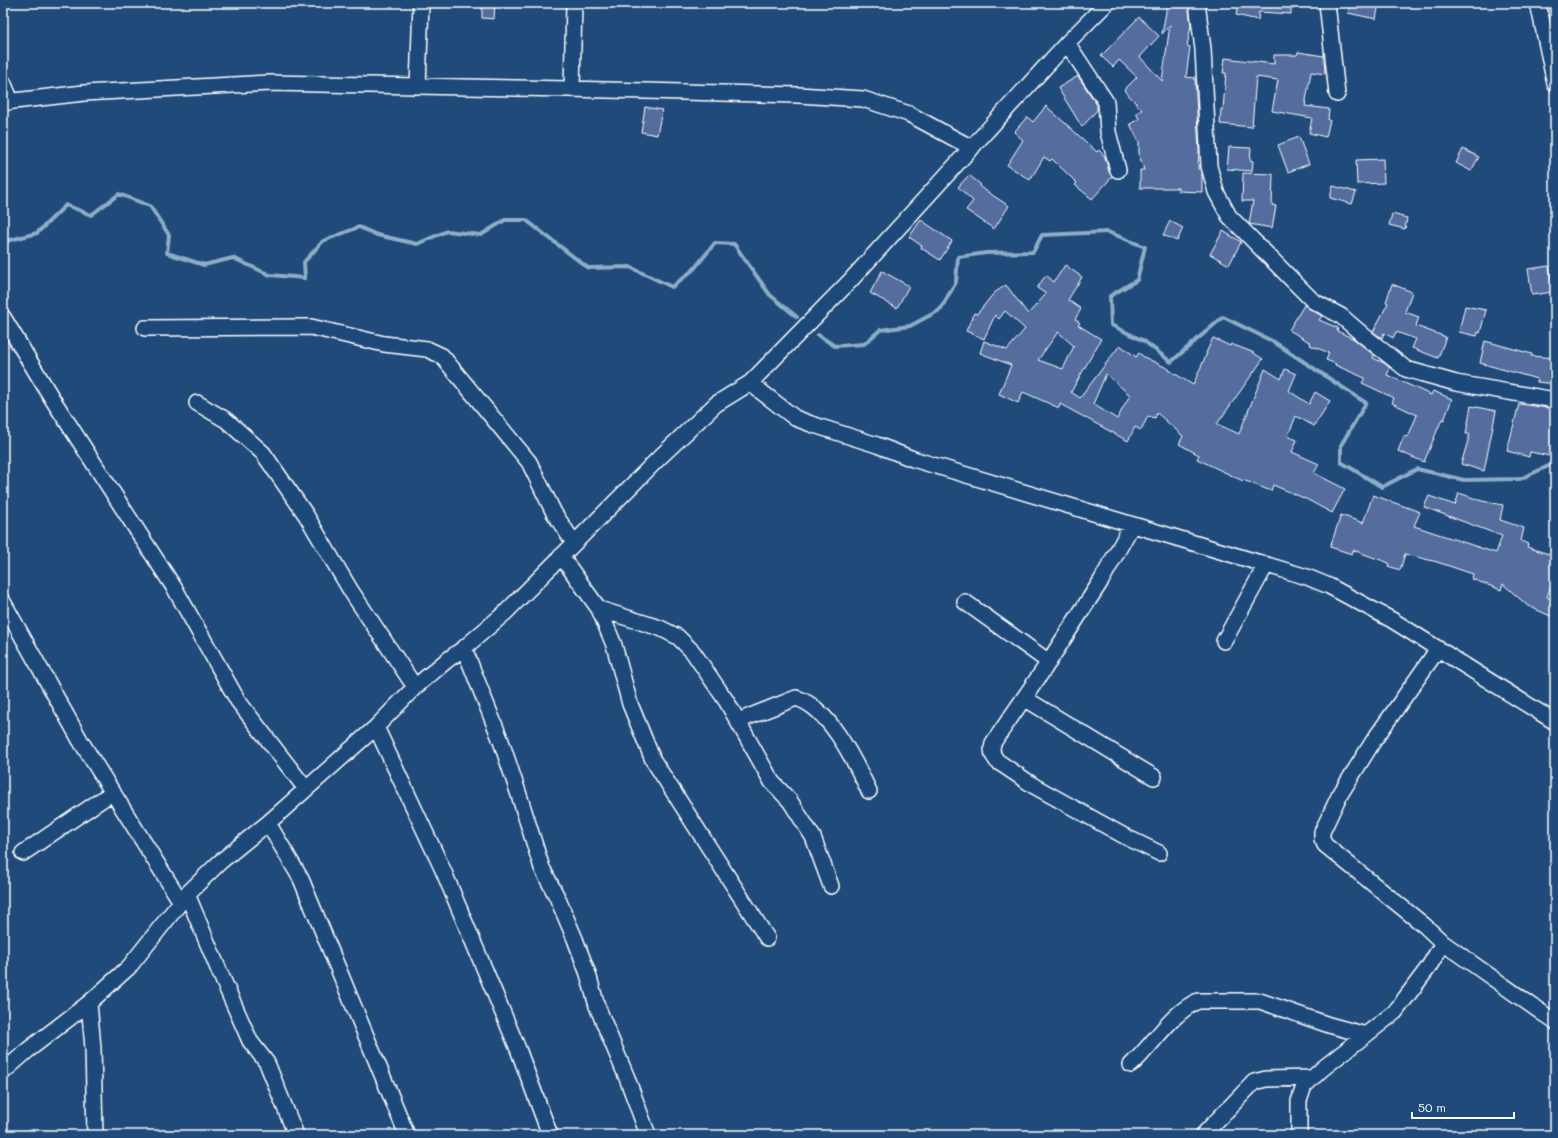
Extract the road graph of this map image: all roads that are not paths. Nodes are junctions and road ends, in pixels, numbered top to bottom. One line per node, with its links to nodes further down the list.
1 (421, 3): 10 (street)
2 (574, 3): 11 (street)
3 (1107, 3): 7 (street)
4 (1197, 3): 19 (street)
5 (1327, 3): 12 (street)
6 (1538, 3): 9 (street)
7 (1067, 43): 14 (street); 15 (street)
8 (3, 82): 13 (street)
9 (1555, 84)
10 (418, 86): 11 (street); 13 (street)
11 (572, 89): 14 (street)
12 (1336, 94)
13 (7, 102)
14 (972, 148): 18 (street)
15 (1118, 170)
16 (3, 317): 38 (street)
17 (145, 328): 22 (street)
18 (750, 383): 21 (street); 22 (street)
19 (1555, 400)
20 (197, 403): 32 (street)
21 (1132, 525): 24 (street); 31 (street)
22 (574, 543): 23 (street)
23 (562, 556): 27 (street); 29 (street)
24 (1266, 565): 28 (street); 30 (street)
25 (3, 602): 40 (street)
26 (964, 602): 31 (street)
27 (599, 609): 34 (street); 46 (street)
28 (1224, 641)
29 (464, 648): 32 (street); 58 (street)
30 (1438, 648): 35 (street); 47 (street)
31 (1049, 662): 33 (street)
32 (415, 687): 36 (street)
33 (1024, 698): 37 (street); 43 (street)
34 (738, 721): 39 (street); 44 (street)
35 (1555, 722)
36 (376, 728): 38 (street); 57 (street)
37 (1154, 777)
38 (306, 789): 41 (street)
39 (869, 790)
40 (113, 792): 42 (street); 45 (street)
41 (268, 823): 45 (street); 56 (street)
42 (23, 853)
43 (1160, 853)
44 (831, 886)
45 (184, 898): 48 (street); 55 (street)
46 (767, 938)
47 (1443, 943): 49 (street); 50 (street)
48 (89, 1003): 52 (street); 54 (street)
49 (1555, 1022)
50 (1366, 1035): 51 (street); 53 (street)
51 (1131, 1065)
52 (3, 1072)
53 (1312, 1078): 59 (street); 60 (street)
54 (95, 1135)
55 (296, 1135)
56 (407, 1135)
57 (550, 1135)
58 (648, 1135)
59 (1203, 1135)
60 (1299, 1135)

